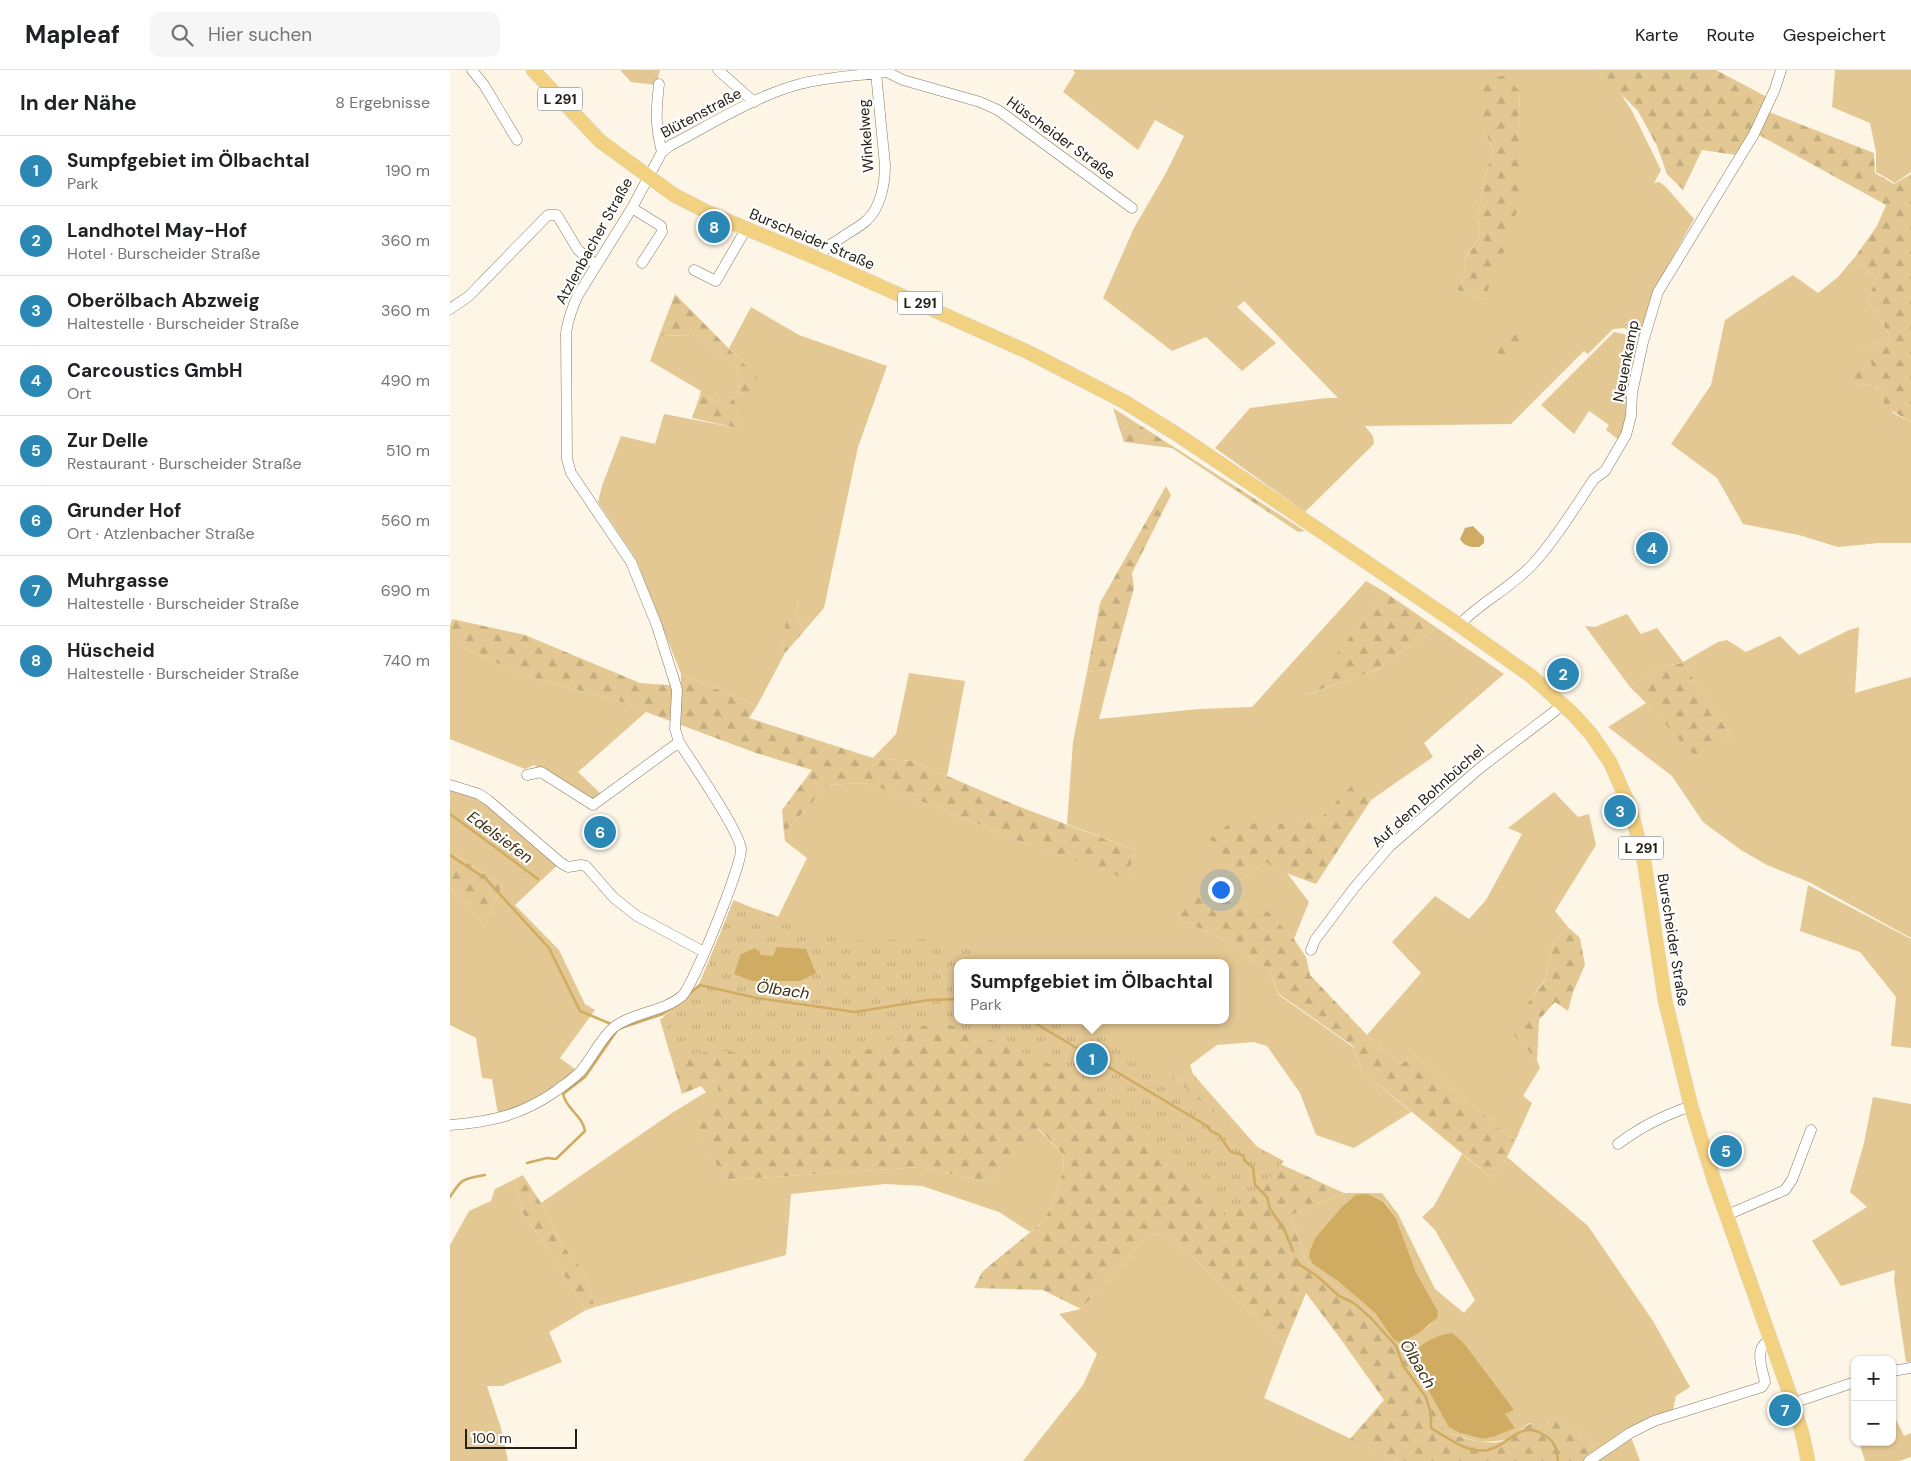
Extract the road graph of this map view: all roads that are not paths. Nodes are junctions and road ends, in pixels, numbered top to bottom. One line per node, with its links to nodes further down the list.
1 (472, 70): 8 (street)
2 (533, 70): 10 (main road, Burscheider Straße / L 291)
3 (718, 70): 7 (street, Blütenstraße)
4 (1781, 70): 19 (street, Neuenkamp)
5 (881, 72): 7 (street, Blütenstraße); 12 (street, Hüscheider Straße); 14 (street, Winkelweg)
6 (659, 84): 9 (street)
7 (754, 102): 9 (street, Blütenstraße)
8 (517, 140)
9 (662, 152): 10 (street, Blütenstraße)
10 (647, 177): 11 (street, Atzlenbacher Straße); 13 (main road, Burscheider Straße / L 291)
11 (632, 208): 15 (street); 16 (street, Atzlenbacher Straße)
12 (1132, 208)
13 (746, 229): 14 (main road, Burscheider Straße / L 291); 17 (street)
14 (820, 259): 19 (main road, Burscheider Straße / L 291)
15 (642, 263)
16 (596, 265): 18 (street); 21 (street, Atzlenbacher Straße)
17 (694, 270)
18 (450, 308)
19 (1459, 625): 20 (main road, Burscheider Straße / L 291)
20 (1563, 703): 24 (street, Auf dem Bohnbüchel); 26 (main road, Burscheider Straße / L 291)
21 (679, 742): 22 (street); 25 (street, Atzlenbacher Straße)
22 (527, 775)
23 (450, 785): 25 (street)
24 (1311, 950)
25 (704, 952): 27 (street, Atzlenbacher Straße)
26 (1691, 1106): 29 (street); 30 (main road, Burscheider Straße / L 291)
27 (450, 1125)
28 (1811, 1130): 30 (street)
29 (1618, 1144)
30 (1727, 1215): 31 (main road, Burscheider Straße / L 291)
31 (1771, 1340): 35 (main road, Burscheider Straße / L 291); 36 (street)
32 (1911, 1368): 33 (street)
33 (1896, 1370)
34 (1851, 1383): 35 (street)
35 (1793, 1403): 37 (main road, Burscheider Straße / L 291)
36 (1589, 1461)
37 (1808, 1461)

